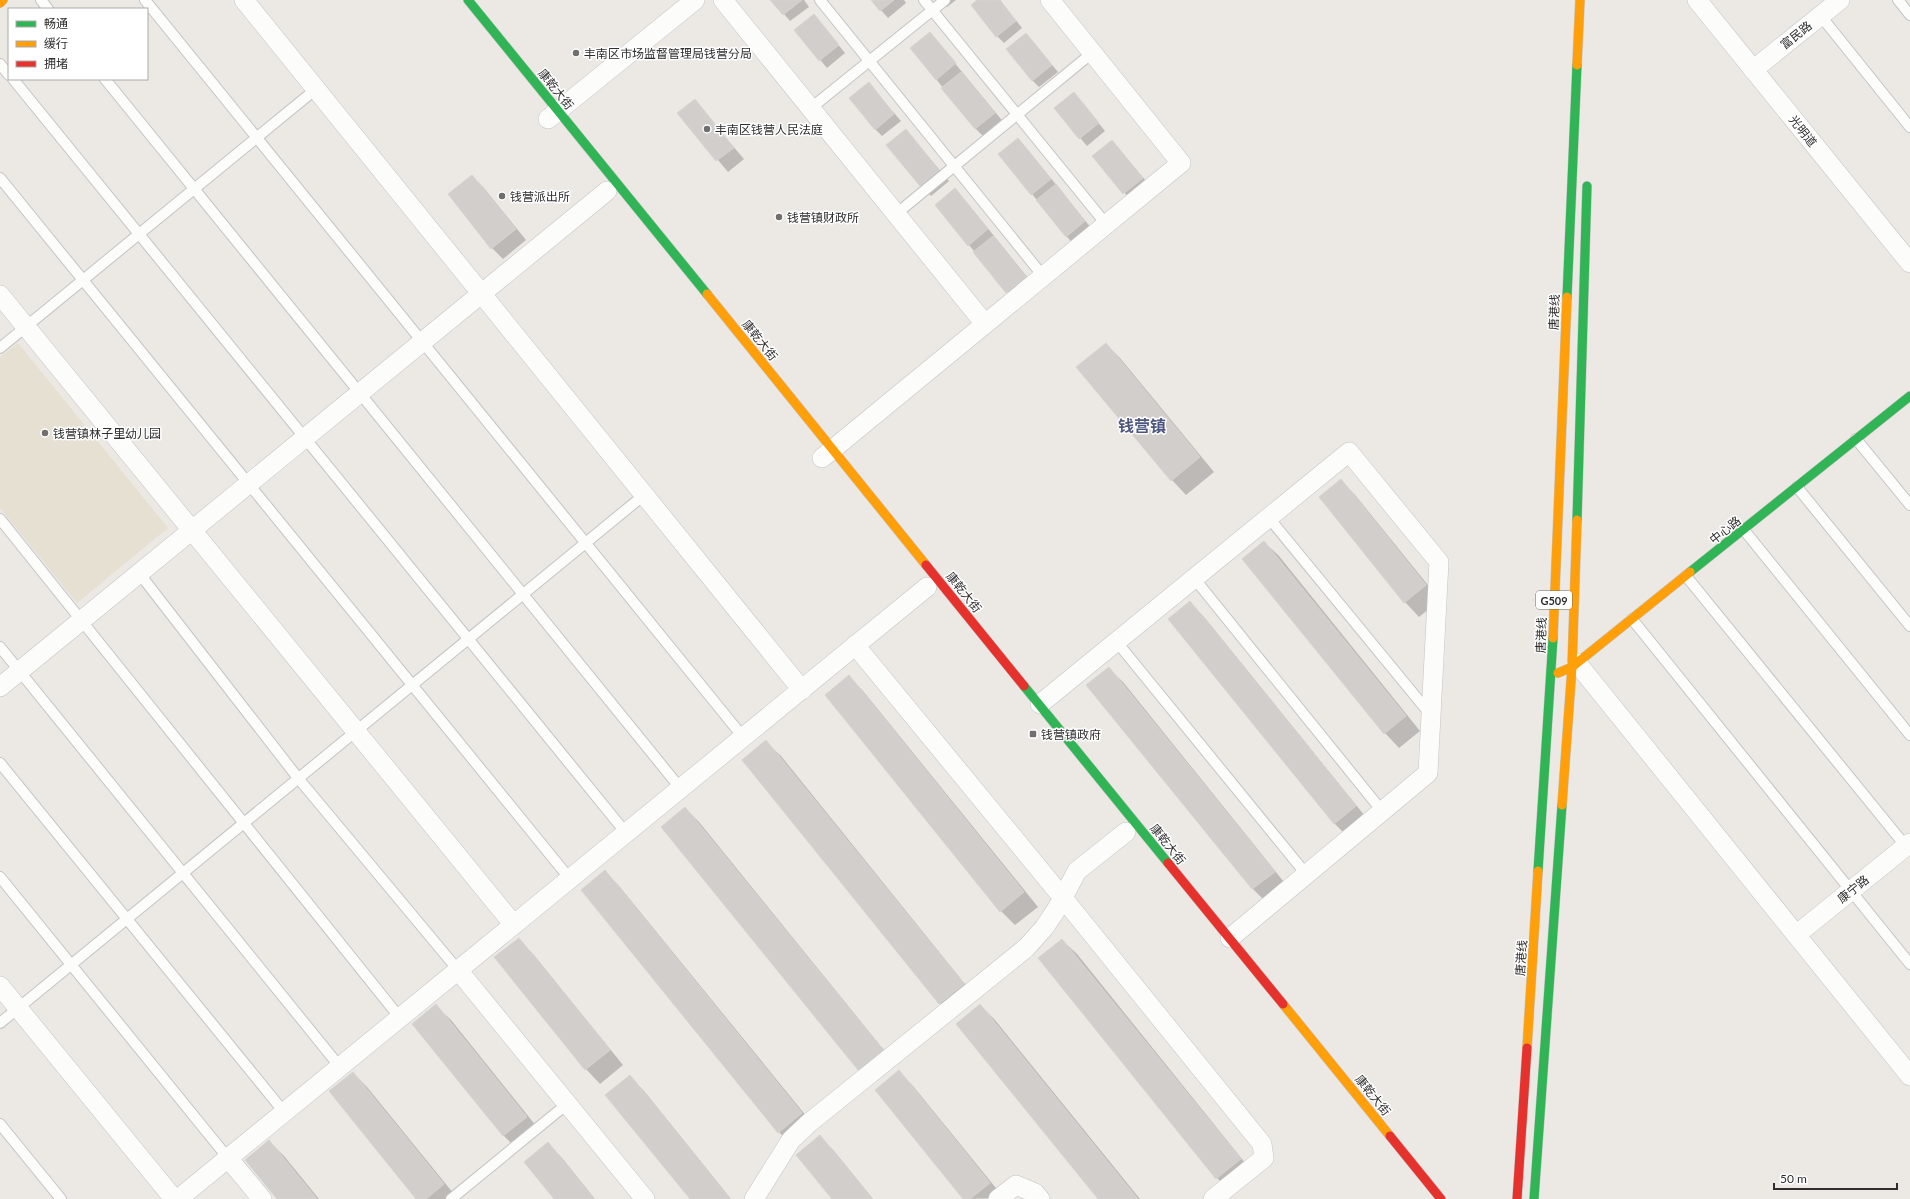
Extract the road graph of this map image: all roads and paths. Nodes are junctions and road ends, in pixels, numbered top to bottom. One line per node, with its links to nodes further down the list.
1 (3, 0): 16 (main road)
2 (41, 0): 17 (lane)
3 (145, 0): 33 (lane)
4 (244, 0): 28 (street)
5 (468, 0): 31 (main road, 康乾大街)
6 (695, 0): 31 (street)
7 (723, 0): 29 (street)
8 (820, 0): 22 (lane)
9 (924, 0): 18 (lane)
10 (945, 0): 18 (lane)
11 (1050, 0): 21 (street)
12 (1580, 0): 79 (main road, 唐港线 / G509)
13 (1697, 0): 24 (street, 光明道)
14 (1840, 0): 19 (street, 富民路)
15 (1898, 0): 20 (lane)
16 (0, 3)
17 (47, 8)
18 (932, 10): 22 (lane); 30 (lane)
19 (1820, 15): 24 (street, 富民路); 32 (lane)
20 (1910, 15)
21 (1092, 53): 30 (lane); 40 (street)
22 (869, 61): 29 (lane); 34 (lane)
23 (0, 64): 25 (lane)
24 (1753, 70): 42 (street, 光明道)
25 (8, 74)
26 (13, 80): 41 (lane)
27 (106, 80): 37 (lane)
28 (316, 89): 33 (lane); 45 (street)
29 (810, 108): 39 (street)
30 (1017, 115): 34 (lane); 40 (lane)
31 (550, 117): 55 (main road, 康乾大街)
32 (1910, 127)
33 (257, 138): 37 (lane); 49 (lane)
34 (954, 166): 39 (lane); 43 (lane)
35 (1587, 175): 77 (main road, G509)
36 (0, 178): 44 (lane)
37 (194, 189): 41 (lane); 51 (lane)
38 (607, 191): 45 (street)
39 (896, 214): 47 (street)
40 (1106, 224): 43 (street)
41 (139, 234): 44 (lane); 53 (lane)
42 (1910, 263)
43 (1043, 276): 47 (street)
44 (83, 280): 48 (lane); 56 (lane)
45 (481, 294): 49 (street); 58 (street)
46 (0, 295): 48 (street)
47 (985, 324): 55 (street)
48 (26, 326): 50 (lane); 62 (street)
49 (422, 342): 51 (street); 64 (lane)
50 (0, 348)
51 (360, 393): 53 (street); 69 (lane)
52 (1910, 396): 54 (main road, 中心路)
53 (305, 438): 56 (street); 73 (lane)
54 (1856, 439): 57 (main road, 中心路); 59 (lane)
55 (825, 455): 83 (main road, 康乾大街)
56 (249, 484): 62 (street); 80 (lane)
57 (1797, 487): 63 (main road, 中心路); 72 (lane)
58 (644, 495): 64 (lane); 82 (street)
59 (1910, 506)
60 (1269, 518): 67 (street); 84 (lane); 84 (street)
61 (0, 519): 70 (lane)
62 (192, 530): 65 (street); 85 (street)
63 (1744, 530): 66 (main road, 中心路); 86 (lane)
64 (586, 543): 69 (lane); 87 (lane)
65 (139, 573): 70 (street); 89 (lane)
66 (1686, 576): 71 (main road, 中心路); 95 (lane)
67 (1194, 578): 74 (street); 91 (lane)
68 (927, 587): 75 (street)
69 (523, 594): 73 (lane); 90 (lane)
70 (81, 618): 78 (street); 92 (lane)
71 (1632, 619): 77 (main road, 中心路); 100 (lane)
72 (1910, 626)
73 (468, 639): 80 (lane); 94 (lane)
74 (1116, 642): 83 (street); 97 (lane)
75 (855, 645): 82 (street); 101 (street)
76 (0, 647): 78 (lane)
77 (1574, 665): 79 (main road, 中心路); 104 (street); 131 (main road, G509)
78 (19, 671): 81 (street); 96 (lane)
79 (1551, 676): 130 (main road, 唐港线 / G509)
80 (412, 684): 85 (lane); 99 (lane)
81 (0, 686)
82 (802, 690): 87 (street)
83 (1040, 704): 105 (main road, 康乾大街)
84 (1431, 716): 91 (street)
85 (356, 731): 89 (lane); 103 (street)
86 (1910, 735)
87 (743, 737): 90 (street)
88 (0, 763): 102 (lane)
89 (298, 778): 92 (lane); 108 (lane)
90 (681, 789): 94 (street)
91 (1382, 811): 97 (street)
92 (244, 823): 96 (lane); 111 (lane)
93 (1126, 832): 101 (street)
94 (626, 833): 99 (street)
95 (1909, 847): 100 (street, 康宁路)
96 (183, 873): 102 (lane); 113 (lane)
97 (1306, 874): 105 (street)
98 (0, 877): 107 (lane)
99 (570, 878): 103 (street)
100 (1851, 890): 104 (street, 康宁路); 106 (lane)
101 (1063, 898): 125 (street); 128 (street)
102 (127, 919): 107 (lane); 116 (lane)
103 (514, 925): 108 (street)
104 (1796, 934): 114 (street)
105 (1230, 938): 129 (main road, 康乾大街)
106 (1910, 964)
107 (71, 965): 110 (lane); 118 (lane)
108 (458, 970): 111 (street); 115 (street)
109 (0, 986): 110 (street)
110 (18, 1008): 112 (lane); 120 (street)
111 (400, 1018): 113 (street)
112 (0, 1023)
113 (340, 1067): 116 (street)
114 (1910, 1076)
115 (567, 1104): 123 (lane); 124 (street)
116 (284, 1112): 118 (street)
117 (0, 1124): 119 (lane)
118 (228, 1158): 121 (street); 122 (street)
119 (61, 1199)
120 (174, 1199)
121 (178, 1199)
122 (262, 1199)
123 (451, 1199)
124 (645, 1199)
125 (754, 1199)
126 (998, 1199): 127 (street)
127 (1040, 1199)
128 (1213, 1199)
129 (1442, 1199)
130 (1518, 1199)
131 (1534, 1199)

